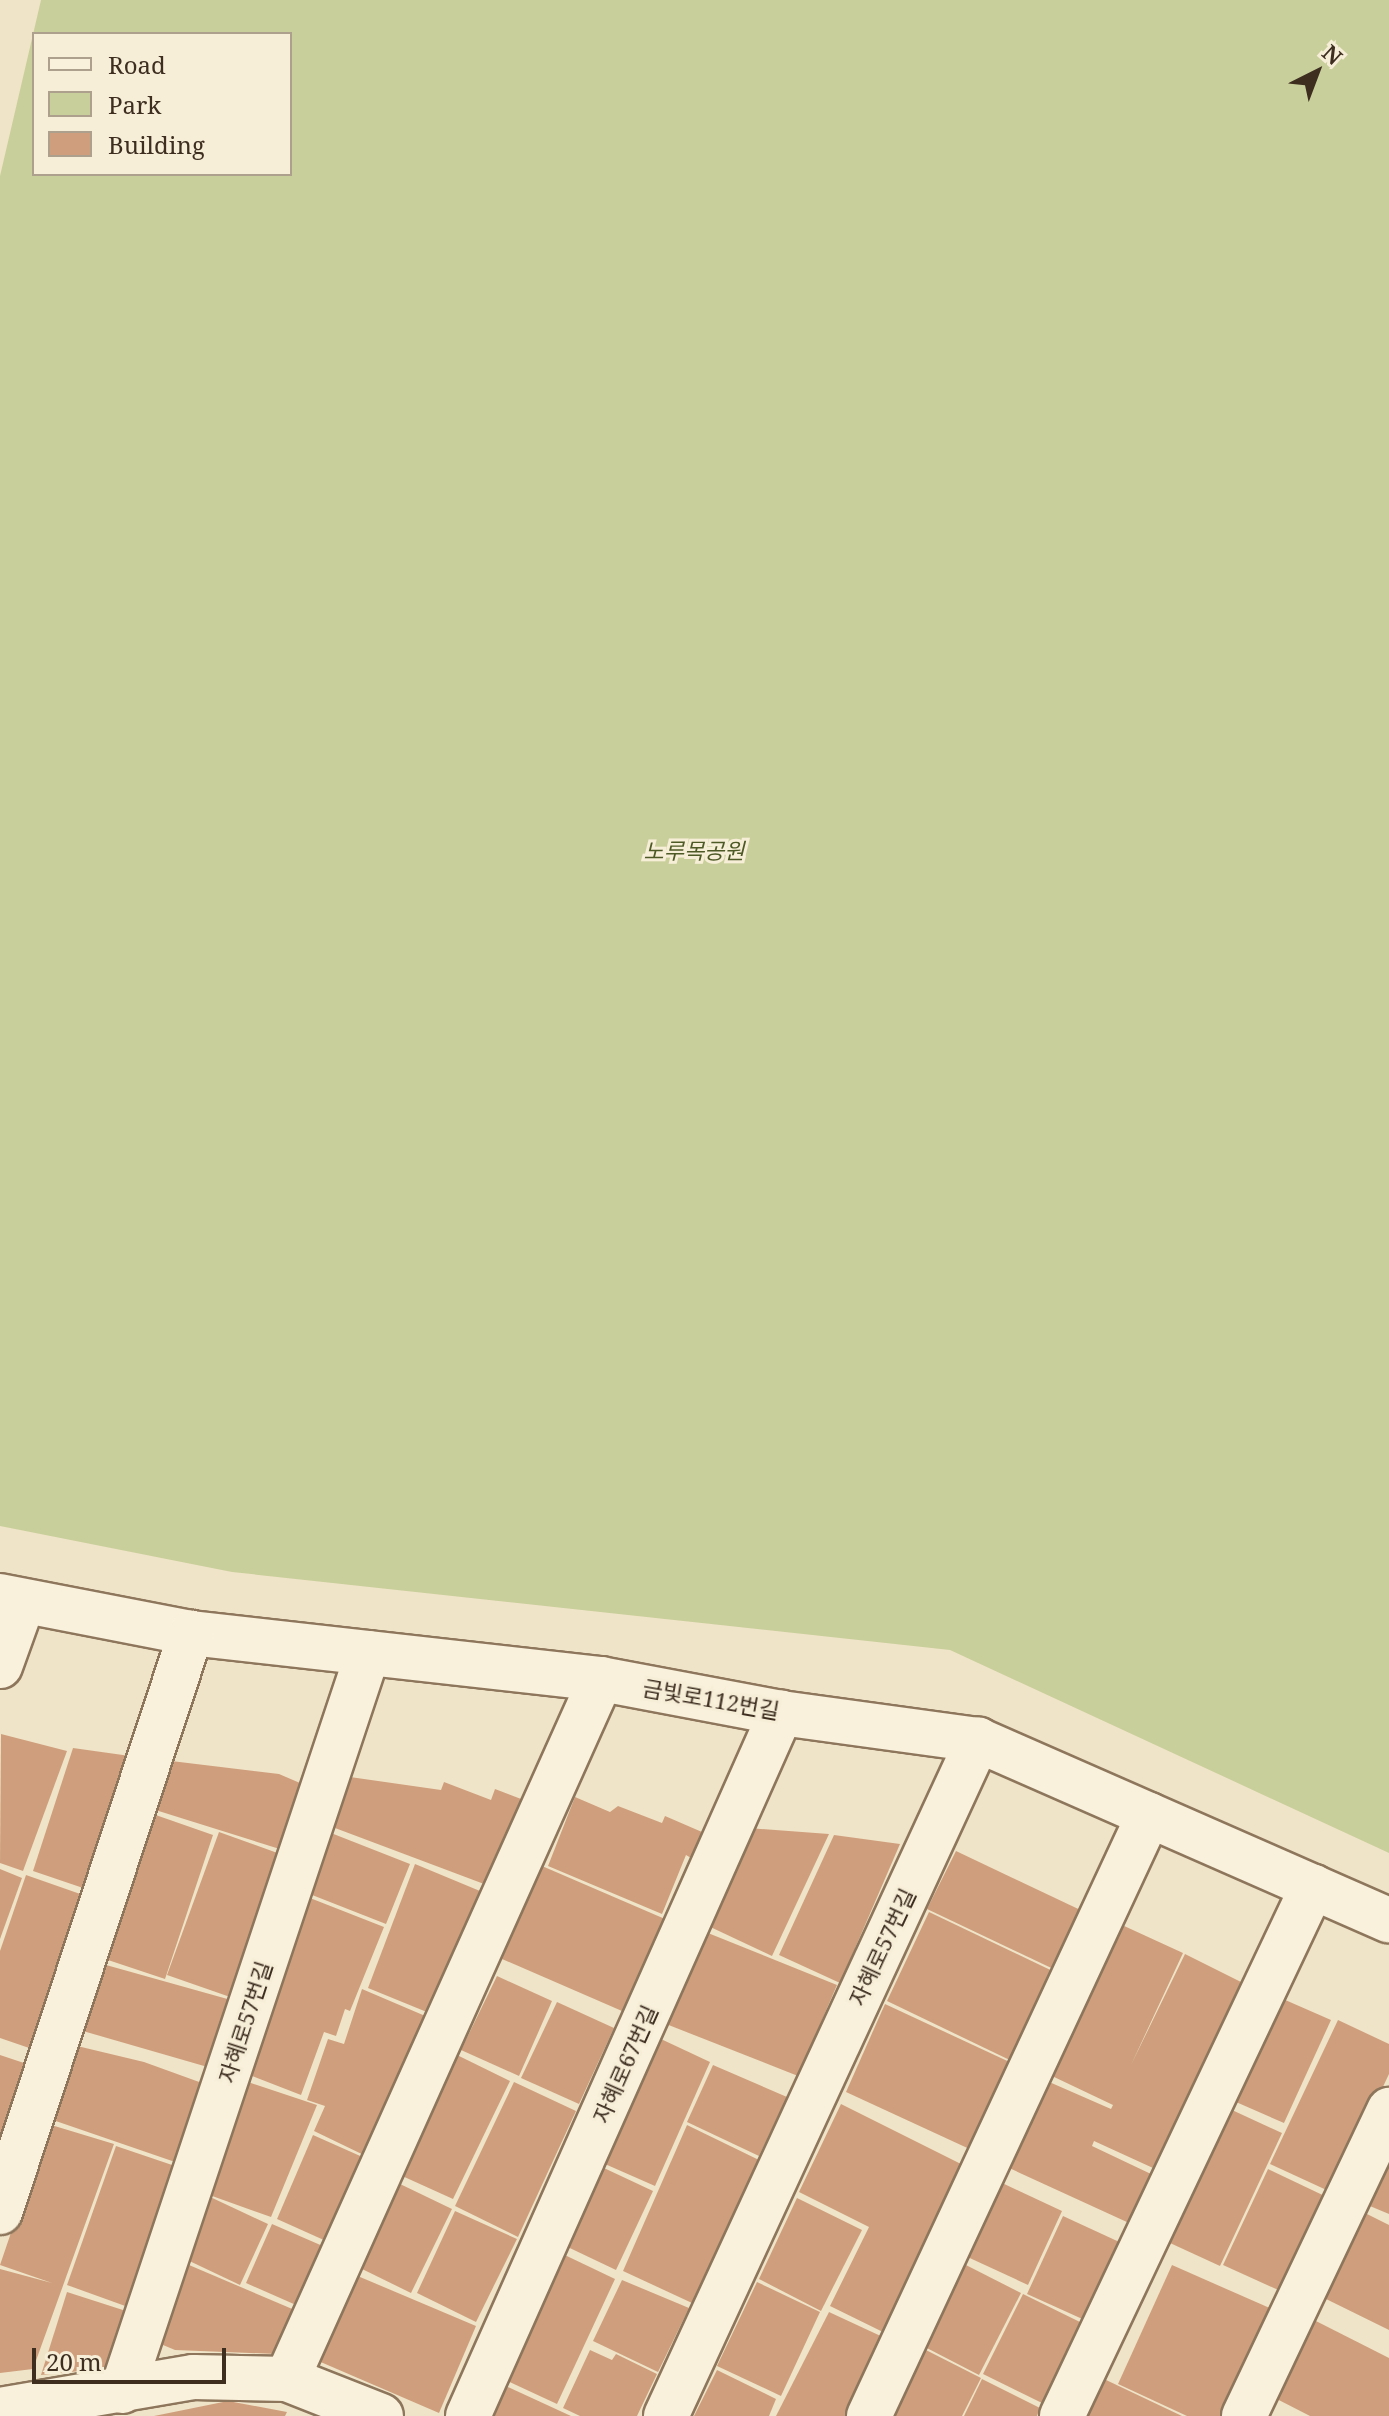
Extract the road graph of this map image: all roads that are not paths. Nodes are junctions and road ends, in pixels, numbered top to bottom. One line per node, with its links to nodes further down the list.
1 (11, 1599): 2 (street, 금빛로112번길); 4 (street)
2 (191, 1633): 3 (street, 금빛로112번길); 12 (street)
3 (368, 1653): 5 (street, 금빛로112번길); 14 (street, 자혜로57번길)
4 (0, 1666)
5 (601, 1679): 6 (street, 금빛로112번길); 13 (street)
6 (781, 1713): 7 (street, 금빛로112번길); 17 (street, 자혜로67번길)
7 (978, 1740): 8 (street, 금빛로112번길); 18 (street, 자혜로57번길)
8 (1149, 1815): 9 (street, 금빛로112번길); 19 (street)
9 (1313, 1886): 10 (street, 금빛로112번길); 20 (street)
10 (1389, 1920)
11 (1389, 2110): 21 (street)
12 (0, 2212)
13 (287, 2379): 14 (street); 16 (street)
14 (122, 2391): 15 (street)
15 (0, 2410)
16 (381, 2416)
17 (468, 2416)
18 (666, 2416)
19 (869, 2416)
20 (1062, 2416)
21 (1244, 2416)

